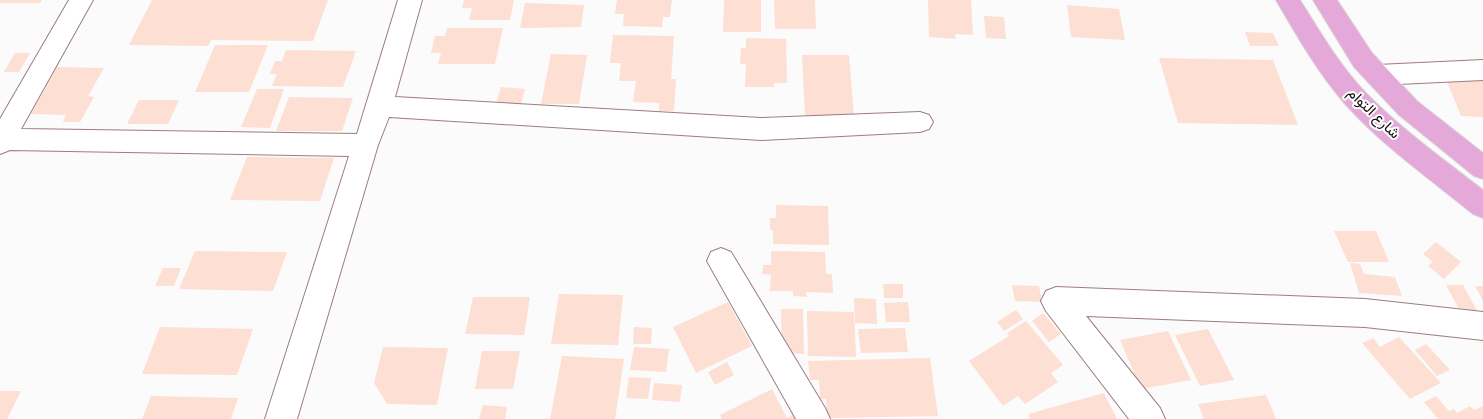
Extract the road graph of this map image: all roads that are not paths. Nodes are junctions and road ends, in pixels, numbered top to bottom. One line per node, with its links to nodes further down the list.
1 (81, 0): 9 (street)
2 (410, 0): 7 (street)
3 (1288, 0): 12 (main road, شارع التوام)
4 (1325, 0): 6 (main road, شارع التوام)
5 (1483, 70): 6 (street)
6 (1377, 75): 11 (main road, شارع التوام)
7 (379, 106): 8 (street); 10 (street)
8 (920, 122)
9 (1, 141): 10 (street)
10 (365, 145): 15 (street)
11 (1483, 168)
12 (1483, 206)
13 (721, 261): 16 (street)
14 (1483, 326): 17 (street)
15 (281, 419)
16 (814, 419)
17 (1149, 419)

